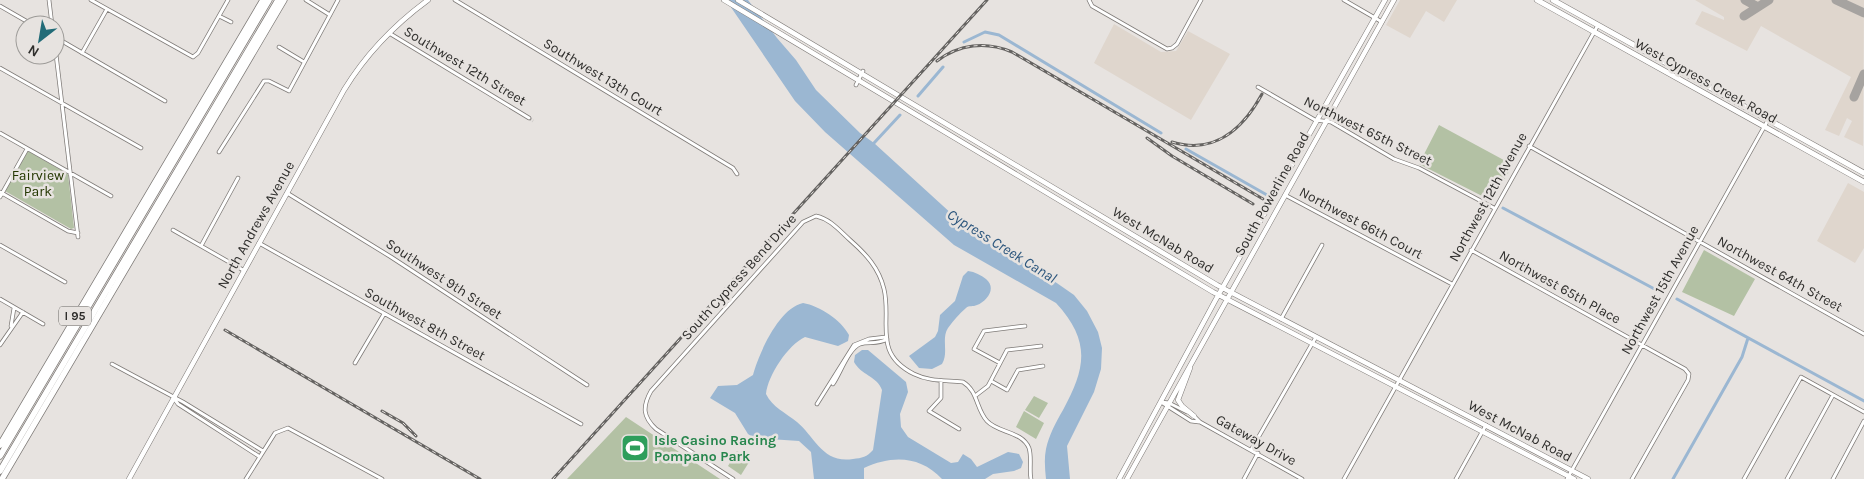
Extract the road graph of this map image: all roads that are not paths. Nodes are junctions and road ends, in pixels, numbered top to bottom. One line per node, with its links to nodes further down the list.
1 (50, 0): 24 (street)
2 (91, 0): 22 (street)
3 (228, 0): 26 (street)
4 (263, 0): 63 (highway, I 95)
5 (269, 0): 70 (highway)
6 (278, 0): 96 (highway)
7 (284, 0): 84 (highway, I 95)
8 (306, 0): 25 (street)
9 (338, 0): 25 (street)
10 (428, 0): 32 (main road, North Andrews Avenue)
11 (455, 0): 59 (street, Southwest 13th Court)
12 (724, 0): 40 (main road, West McNab Road)
13 (738, 0): 39 (main road, West McNab Road)
14 (1200, 0): 20 (street)
15 (1344, 0): 27 (street)
16 (1385, 0): 27 (main road, South Powerline Road)
17 (1394, 0): 29 (main road, South Powerline Road)
18 (1537, 0): 31 (main road, West Cypress Creek Road)
19 (1553, 0): 30 (main road, West Cypress Creek Road)
20 (1089, 1)
21 (0, 6): 23 (street)
22 (107, 9): 26 (street); 35 (street)
23 (16, 15)
24 (51, 15)
25 (330, 15): 36 (street)
26 (219, 16): 28 (street)
27 (1375, 18): 29 (street); 49 (main road, South Powerline Road)
28 (231, 22)
29 (1382, 22): 51 (main road, South Powerline Road)
30 (1598, 25): 31 (street, Northwest 12th Avenue); 42 (main road, West Cypress Creek Road)
31 (1594, 32): 43 (main road, West Cypress Creek Road); 54 (street, Northwest 12th Avenue)
32 (389, 33): 48 (street, Southwest 12th Street); 65 (main road, North Andrews Avenue)
33 (65, 44): 35 (street)
34 (279, 47): 36 (street)
35 (82, 53): 44 (street)
36 (304, 62): 57 (street)
37 (57, 65): 45 (street)
38 (0, 68): 45 (street)
39 (863, 72): 40 (street); 46 (main road, West McNab Road)
40 (857, 82): 47 (main road, West McNab Road)
41 (1258, 87): 49 (street, Northwest 65th Street)
42 (1716, 91): 43 (main road); 50 (main road, West Cypress Creek Road)
43 (1702, 92): 52 (main road, West Cypress Creek Road)
44 (165, 101)
45 (62, 103): 55 (street); 58 (street)
46 (922, 110): 47 (main road); 81 (main road, West McNab Road)
47 (919, 117): 83 (main road, West McNab Road)
48 (528, 118)
49 (1318, 120): 51 (street, Northwest 65th Street); 81 (main road, South Powerline Road)
50 (1768, 120): 52 (street, Northwest 15th Avenue); 60 (main road, West Cypress Creek Road)
51 (1326, 121): 66 (main road, South Powerline Road); 69 (street, Northwest 65th Street)
52 (1764, 126): 62 (main road, West Cypress Creek Road); 72 (street, Northwest 15th Avenue)
53 (0, 133): 56 (street)
54 (1529, 146): 69 (street, Northwest 12th Avenue); 72 (street, Northwest 64th Street)
55 (141, 148)
56 (27, 149): 58 (street); 64 (street)
57 (219, 152)
58 (70, 173): 64 (street); 67 (street)
59 (737, 174)
60 (1864, 174)
61 (238, 178): 76 (street)
62 (1864, 182)
63 (151, 187): 70 (highway); 126 (highway, I 95)
64 (1, 192): 68 (street)
65 (287, 193): 73 (main road, North Andrews Avenue); 110 (street, Southwest 9th Street)
66 (1285, 195): 80 (street, Northwest 66th Court); 82 (main road, South Powerline Road)
67 (110, 196)
68 (0, 197)
69 (1494, 208): 77 (street, Northwest 12th Avenue)
70 (134, 229): 130 (highway)
71 (173, 230): 76 (street)
72 (1700, 242): 94 (street, Northwest 64th Street); 101 (street, Northwest 15th Avenue)
73 (259, 243): 78 (main road, North Andrews Avenue); 89 (street, Southwest 8th Street)
74 (0, 245): 79 (street)
75 (1322, 245): 90 (street)
76 (201, 246): 78 (street)
77 (1471, 250): 80 (street, Northwest 12th Avenue); 101 (street, Northwest 65th Place)
78 (244, 270): 114 (main road, North Andrews Avenue)
79 (65, 282)
80 (1452, 284): 107 (street, Northwest 12th Avenue)
81 (1223, 288): 82 (main road, West McNab Road); 83 (main road, South Powerline Road)
82 (1231, 292): 86 (main road, South Powerline Road); 90 (main road, West McNab Road)
83 (1218, 295): 86 (main road, West McNab Road); 115 (main road, South Powerline Road)
84 (110, 297): 96 (highway); 135 (highway, I 95)
85 (0, 299): 87 (street)
86 (1227, 299): 98 (main road, West McNab Road); 106 (main road, South Powerline Road)
87 (14, 307): 88 (street); 93 (street)
88 (23, 312): 91 (street); 93 (street)
89 (384, 314): 102 (street); 122 (street, Southwest 8th Street)
90 (1280, 319): 95 (main road, West McNab Road)
91 (43, 324)
92 (1025, 326): 103 (street)
93 (10, 327): 99 (street)
94 (1864, 334)
95 (1316, 337): 98 (street); 107 (main road, West McNab Road)
96 (78, 338): 133 (highway)
97 (886, 338): 97 (street); 108 (street, South Cypress Bend Drive); 139 (street, South Cypress Bend Drive)
98 (1311, 343): 111 (main road, West McNab Road); 127 (street)
99 (0, 345)
100 (1041, 346): 103 (street)
101 (1642, 346): 132 (street, Northwest 15th Avenue); 148 (street, Northwest 65th Place)
102 (355, 363)
103 (1000, 363): 109 (street)
104 (112, 364): 114 (street)
105 (1043, 366): 109 (street)
106 (1190, 366): 116 (main road, South Powerline Road); 119 (main road)
107 (1399, 380): 111 (street, Northwest 12th Avenue); 123 (main road, West McNab Road)
108 (941, 381): 113 (street, South Cypress Bend Drive); 124 (street)
109 (991, 381): 113 (street)
110 (587, 385)
111 (1395, 386): 125 (main road, West McNab Road); 145 (street, Northwest 12th Avenue)
112 (1834, 395): 118 (street); 149 (street); 150 (street)
113 (975, 396): 140 (street, South Cypress Bend Drive)
114 (174, 399): 128 (street); 131 (street); 136 (main road, North Andrews Avenue)
115 (1161, 402): 116 (street); 117 (street, Gateway Drive); 141 (main road, South Powerline Road)
116 (1170, 402): 117 (main road, South Powerline Road); 119 (street, Gateway Drive)
117 (1166, 408): 121 (street, Gateway Drive); 142 (main road, South Powerline Road)
118 (1864, 412)
119 (1194, 416): 121 (street, Gateway Drive)
120 (1864, 421): 151 (street)
121 (1200, 422): 127 (street, Gateway Drive)
122 (581, 424)
123 (1486, 426): 125 (street); 132 (main road, West McNab Road)
124 (959, 429)
125 (1482, 431): 134 (main road, West McNab Road); 146 (street)
126 (0, 445)
127 (1251, 450): 129 (street, Gateway Drive)
128 (263, 451): 131 (street); 138 (street)
129 (1258, 453): 143 (street); 144 (street, Gateway Drive)
130 (0, 456)
131 (260, 457): 137 (street)
132 (1572, 470): 134 (street, Northwest 15th Avenue); 147 (main road, West McNab Road)
133 (0, 471)
134 (1570, 478)
135 (2, 479)
136 (129, 479)
137 (246, 479)
138 (382, 479)
139 (733, 479)
140 (1030, 479)
141 (1119, 479)
142 (1127, 479)
143 (1244, 479)
144 (1302, 479)
145 (1344, 479)
146 (1456, 479)
147 (1588, 479)
148 (1632, 479)
149 (1744, 479)
150 (1787, 479)
151 (1833, 479)

